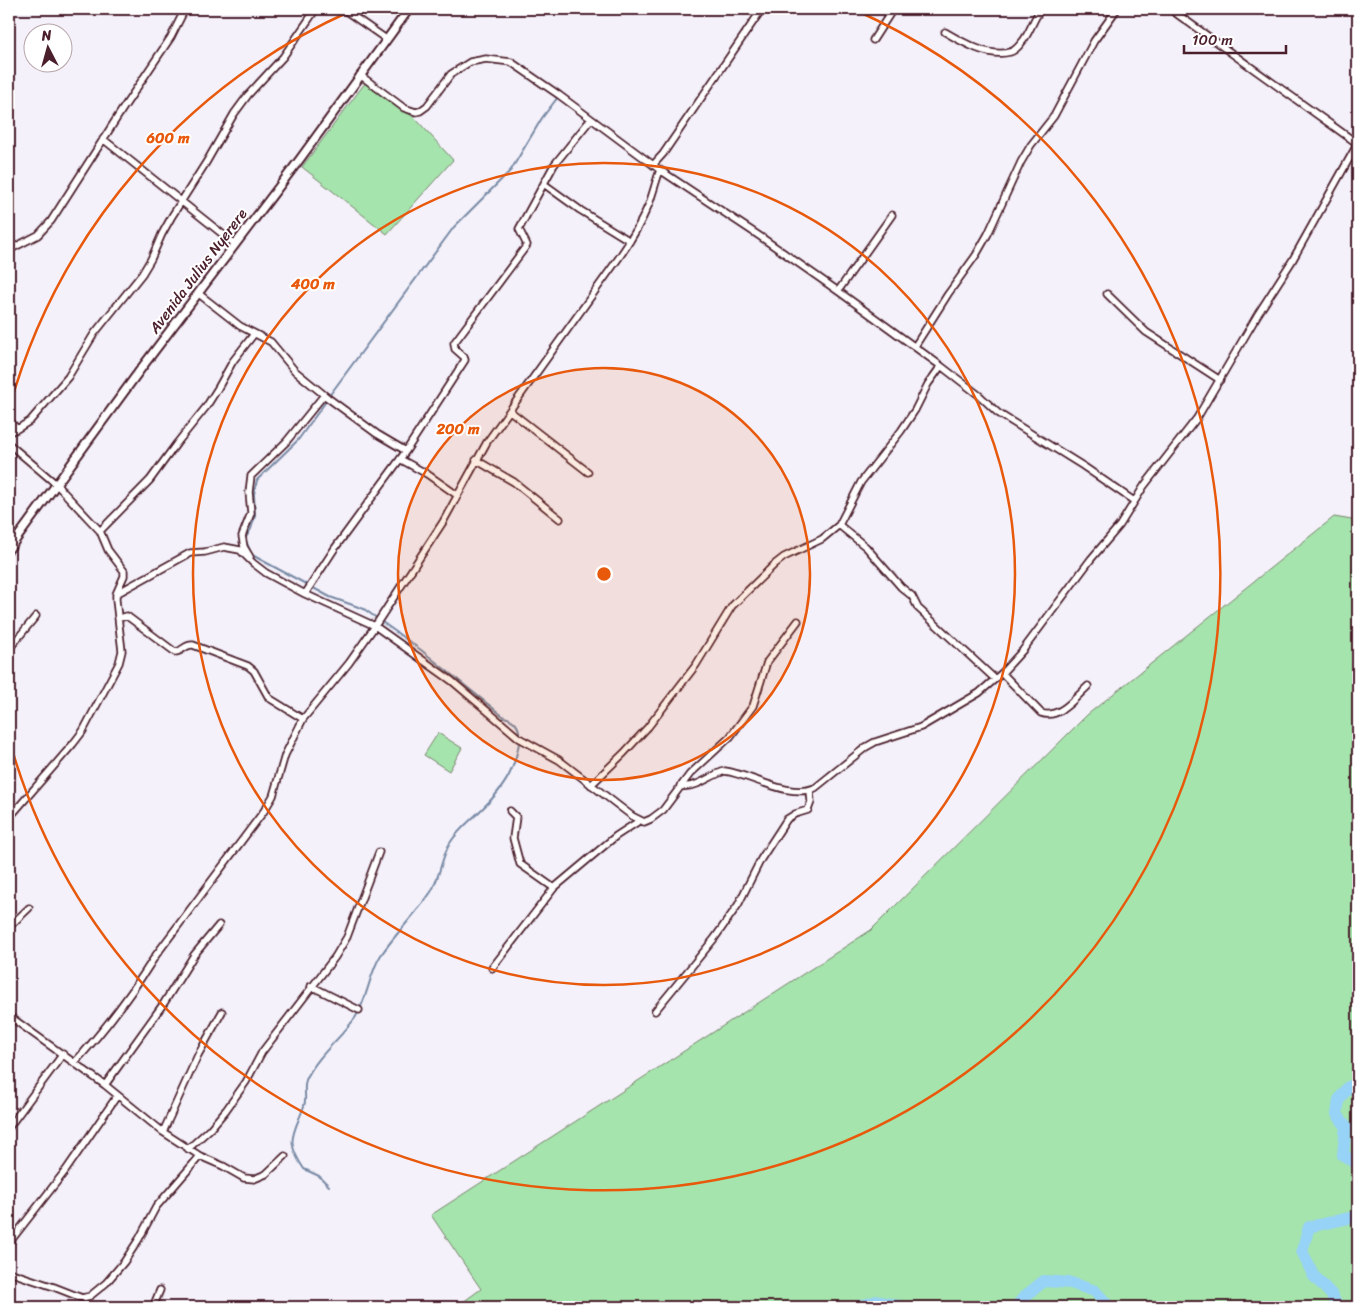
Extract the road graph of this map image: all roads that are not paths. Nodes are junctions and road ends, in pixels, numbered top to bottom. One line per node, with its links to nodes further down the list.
1 (185, 9): 15 (street)
2 (316, 9): 20 (street)
3 (343, 9): 11 (street)
4 (409, 9): 11 (street, Avenida Julius Nyerere)
5 (762, 9): 17 (street)
6 (893, 9): 12 (street)
7 (1041, 9): 10 (street)
8 (1117, 9): 29 (street)
9 (1170, 9): 16 (street)
10 (945, 32)
11 (386, 39): 13 (street, Avenida Julius Nyerere)
12 (873, 40)
13 (360, 75): 14 (street); 23 (street, Avenida Julius Nyerere)
14 (591, 119): 17 (street); 19 (street)
15 (103, 139): 20 (street); 24 (street)
16 (1358, 144): 31 (street)
17 (653, 165): 18 (street)
18 (660, 170): 22 (street); 25 (street)
19 (544, 184): 22 (street); 38 (street)
20 (181, 202): 23 (street); 35 (street)
21 (892, 214): 25 (street)
22 (630, 242): 33 (street)
23 (235, 244): 26 (street, Avenida Julius Nyerere)
24 (9, 250)
25 (838, 291): 29 (street)
26 (199, 294): 28 (street); 42 (street, Avenida Julius Nyerere)
27 (1107, 294): 31 (street)
28 (254, 334): 32 (street); 47 (street)
29 (914, 346): 30 (street)
30 (941, 366): 44 (street); 46 (street)
31 (1220, 380): 44 (street)
32 (324, 395): 38 (street); 49 (street)
33 (510, 411): 40 (street); 41 (street)
34 (9, 420): 35 (street)
35 (17, 429): 36 (street)
36 (9, 432)
37 (9, 444): 42 (street)
38 (406, 451): 39 (street)
39 (400, 459): 43 (street); 51 (street)
40 (476, 460): 43 (street); 45 (street)
41 (588, 472)
42 (56, 484): 47 (street); 48 (street, Avenida Julius Nyerere)
43 (457, 496): 55 (street)
44 (1134, 501): 57 (street)
45 (560, 519)
46 (839, 525): 58 (street); 61 (street)
47 (100, 531): 50 (street)
48 (9, 549)
49 (253, 563): 50 (street); 51 (street)
50 (116, 594): 53 (street)
51 (305, 594): 55 (street)
52 (36, 616): 56 (street)
53 (119, 618): 60 (street); 65 (street)
54 (798, 621): 62 (street)
55 (375, 626): 60 (street); 61 (street)
56 (9, 649)
57 (1002, 673): 58 (street); 59 (street)
58 (995, 679): 63 (street)
59 (1088, 686)
60 (303, 719): 79 (street)
61 (590, 785): 66 (street)
62 (680, 786): 63 (street); 66 (street)
63 (810, 790): 75 (street)
64 (510, 811): 68 (street)
65 (9, 818)
66 (639, 821): 68 (street)
67 (379, 852): 73 (street)
68 (554, 888): 72 (street)
69 (29, 908): 71 (street)
70 (219, 925): 80 (street)
71 (9, 927)
72 (492, 968)
73 (311, 986): 74 (street); 84 (street)
74 (359, 1010)
75 (655, 1011)
76 (222, 1012): 83 (street)
77 (9, 1016): 78 (street)
78 (63, 1054): 79 (street); 82 (street)
79 (74, 1063): 80 (street)
80 (105, 1084): 81 (street)
81 (117, 1096): 83 (street); 87 (street)
82 (9, 1127)
83 (164, 1132): 84 (street)
84 (188, 1149): 85 (street)
85 (200, 1156): 86 (street); 88 (street)
86 (285, 1156)
87 (9, 1243)
88 (9, 1272)
89 (160, 1290): 90 (street)
90 (153, 1307)

